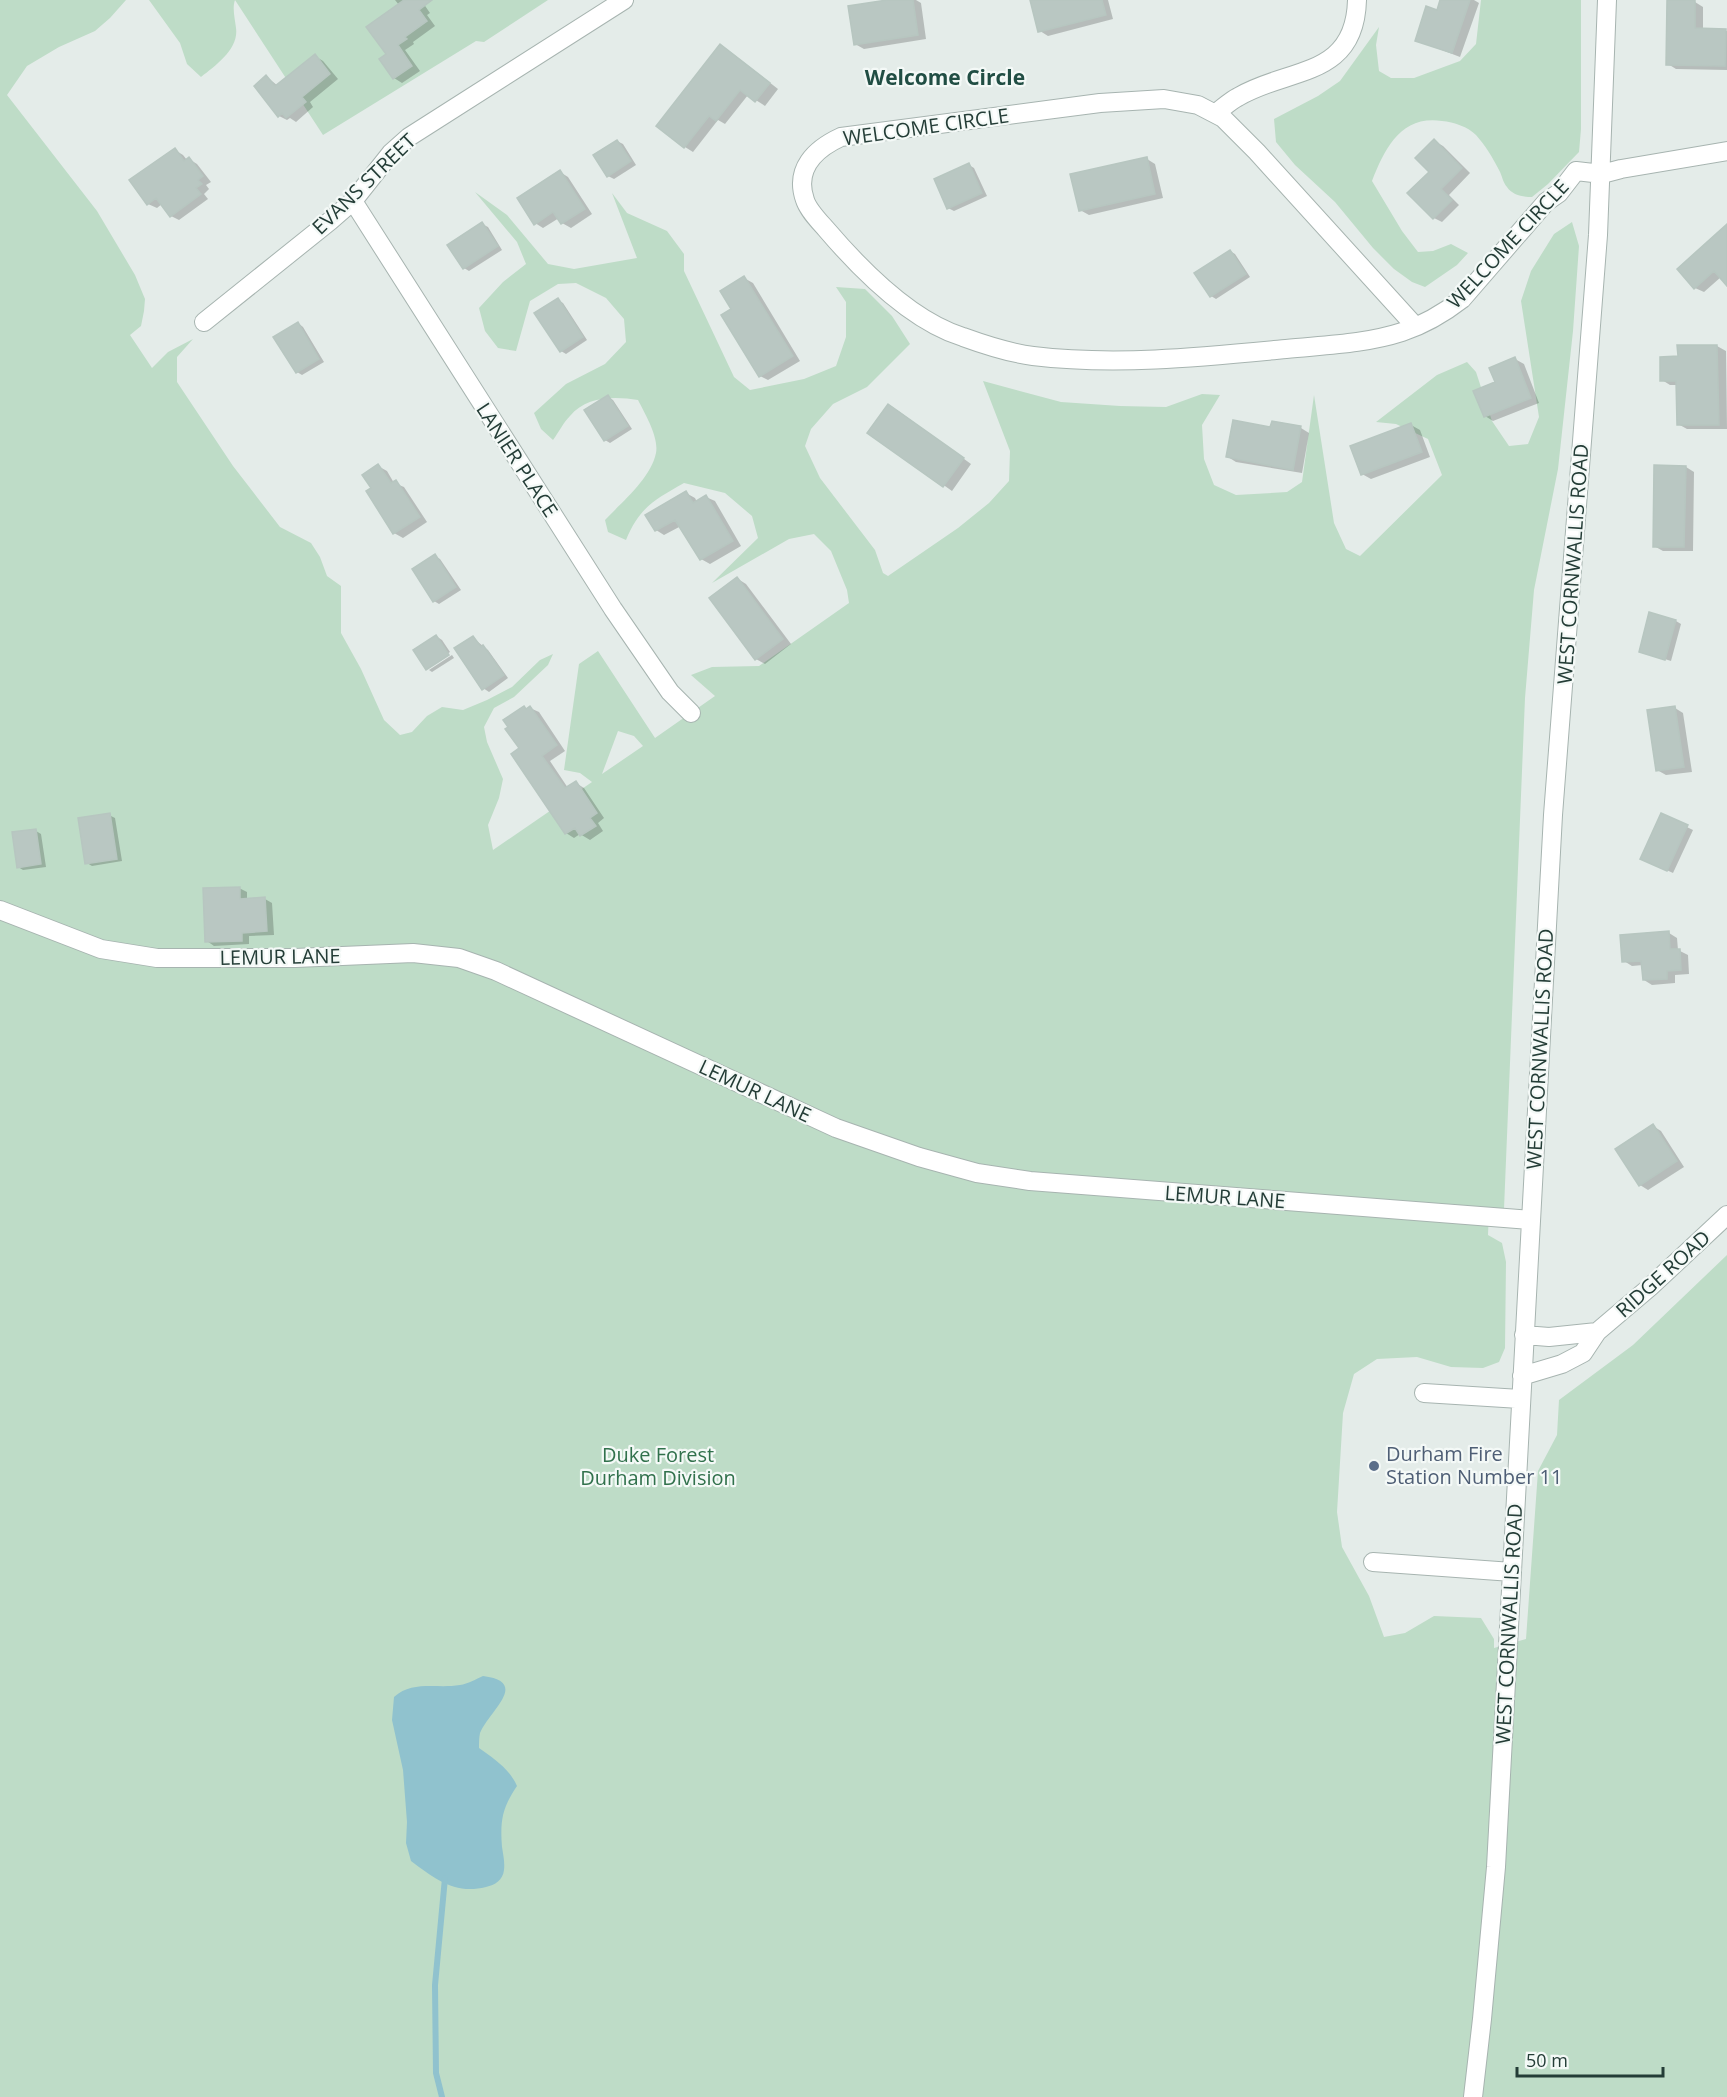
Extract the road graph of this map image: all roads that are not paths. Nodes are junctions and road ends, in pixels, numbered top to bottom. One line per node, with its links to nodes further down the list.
1 (624, 0): 7 (street, EVANS STREET)
2 (1357, 0): 4 (street)
3 (1607, 0): 6 (street, WEST CORNWALLIS ROAD)
4 (1216, 113): 9 (street, WELCOME CIRCLE); 9 (street, WELCOME CIRCLE)
5 (1727, 152): 6 (street)
6 (1602, 174): 9 (street, WELCOME CIRCLE); 13 (street, WEST CORNWALLIS ROAD)
7 (353, 201): 8 (street, EVANS STREET); 10 (street, LANIER PLACE)
8 (204, 322)
9 (1416, 326)
10 (691, 713)
11 (0, 910): 13 (street, LEMUR LANE)
12 (1727, 1215): 14 (street, RIDGE ROAD)
13 (1531, 1220): 15 (street, WEST CORNWALLIS ROAD)
14 (1597, 1332): 15 (street, RIDGE ROAD); 16 (street, RIDGE ROAD)
15 (1524, 1335): 16 (street, WEST CORNWALLIS ROAD)
16 (1522, 1376): 18 (street, WEST CORNWALLIS ROAD)
17 (1424, 1393): 18 (street)
18 (1520, 1399): 20 (street, WEST CORNWALLIS ROAD)
19 (1373, 1562): 20 (street)
20 (1512, 1572): 21 (street, WEST CORNWALLIS ROAD)
21 (1473, 2097)

